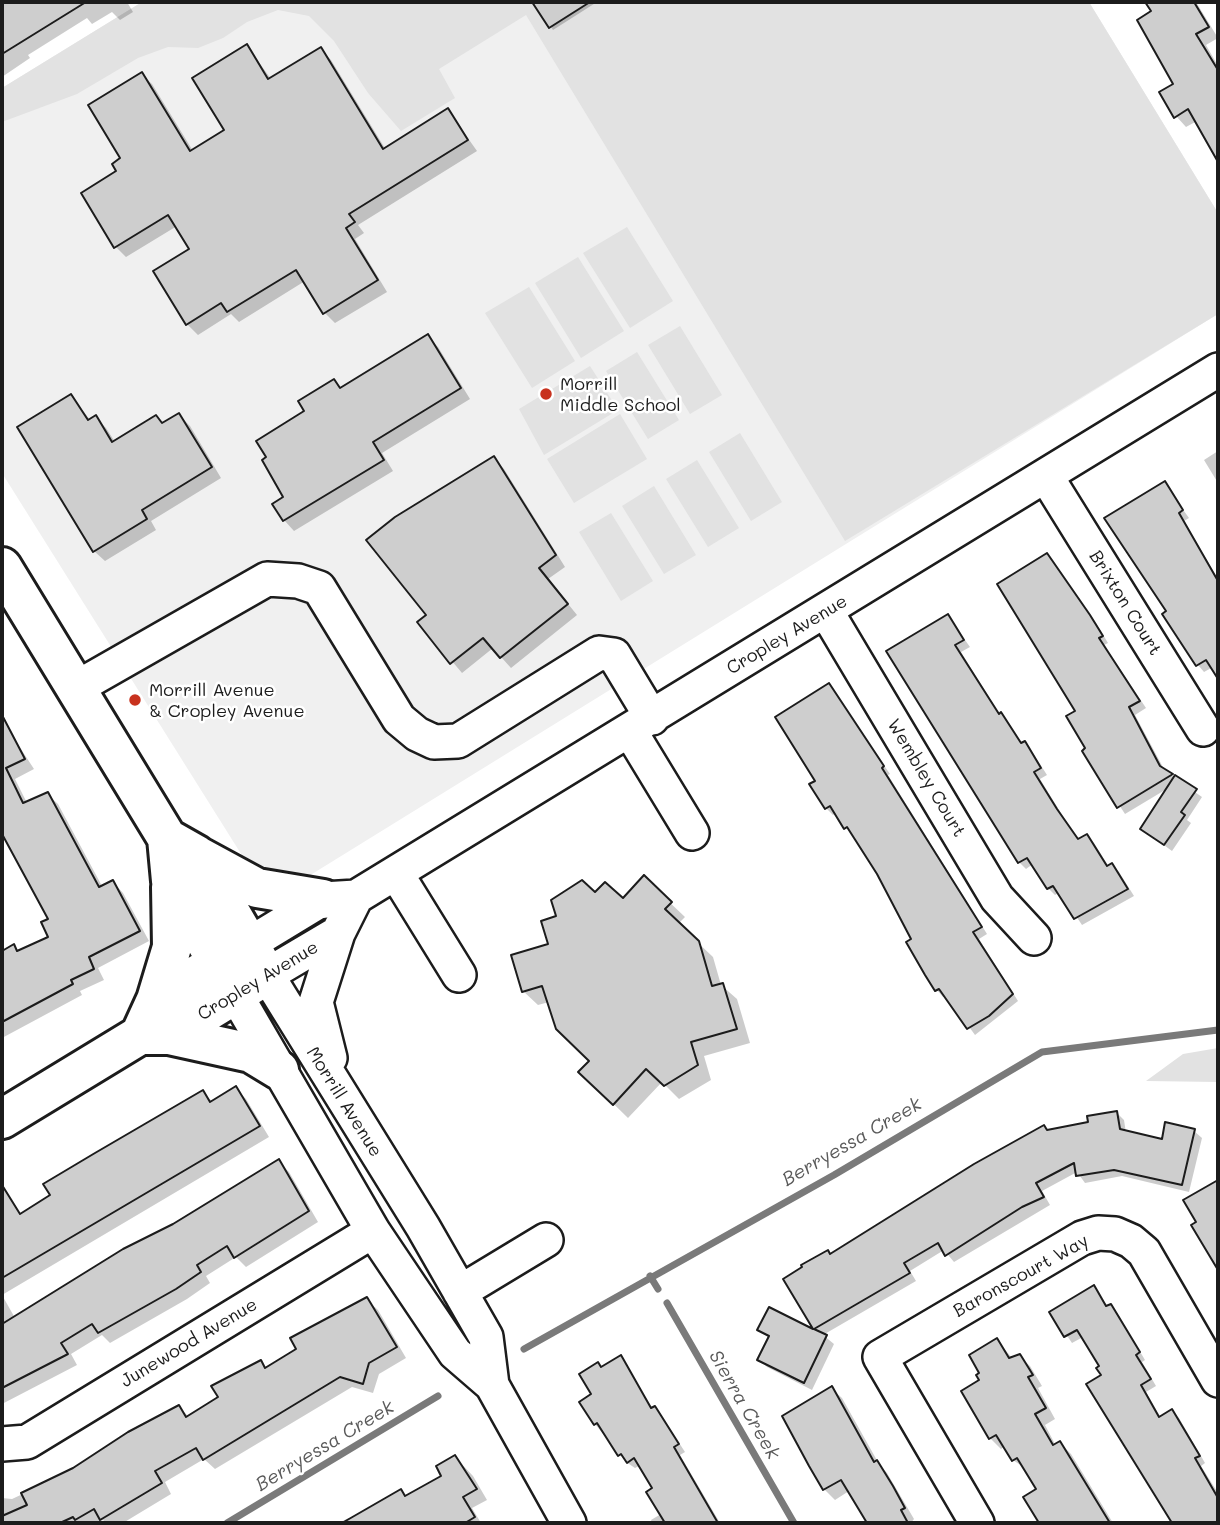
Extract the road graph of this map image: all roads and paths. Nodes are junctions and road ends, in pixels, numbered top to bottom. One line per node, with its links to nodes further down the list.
1 (1218, 370): 2 (street, Cropley Avenue)
2 (1046, 476): 4 (street, Cropley Avenue); 7 (street, Brixton Court)
3 (2, 567): 5 (main road, Morrill Avenue)
4 (826, 611): 6 (street, Cropley Avenue); 12 (street, Wembley Court)
5 (76, 688): 6 (street); 9 (main road, Morrill Avenue)
6 (641, 725): 8 (street); 10 (street, Cropley Avenue)
7 (1203, 729)
8 (692, 833)
9 (178, 858): 11 (main road); 13 (main road, Morrill Avenue); 15 (main road)
10 (396, 873): 11 (street, Cropley Avenue); 14 (street)
11 (339, 910): 13 (street, Cropley Avenue); 17 (street)
12 (1034, 938)
13 (242, 969): 15 (main road, Cropley Avenue); 16 (street, Morrill Avenue); 17 (street, Morrill Avenue)
14 (459, 975)
15 (155, 1023): 16 (main road); 18 (main road, Cropley Avenue)
16 (279, 1070): 19 (street, Morrill Avenue)
17 (343, 1101): 21 (street, Morrill Avenue)
18 (2, 1119)
19 (373, 1231): 23 (street, Morrill Avenue); 24 (street, Junewood Avenue)
20 (546, 1240): 21 (street)
21 (460, 1292): 23 (street, Morrill Avenue)
22 (1218, 1380): 26 (street, Baronscourt Way)
23 (492, 1385): 25 (street, Morrill Avenue)
24 (2, 1444)
25 (569, 1523)
26 (977, 1523)

